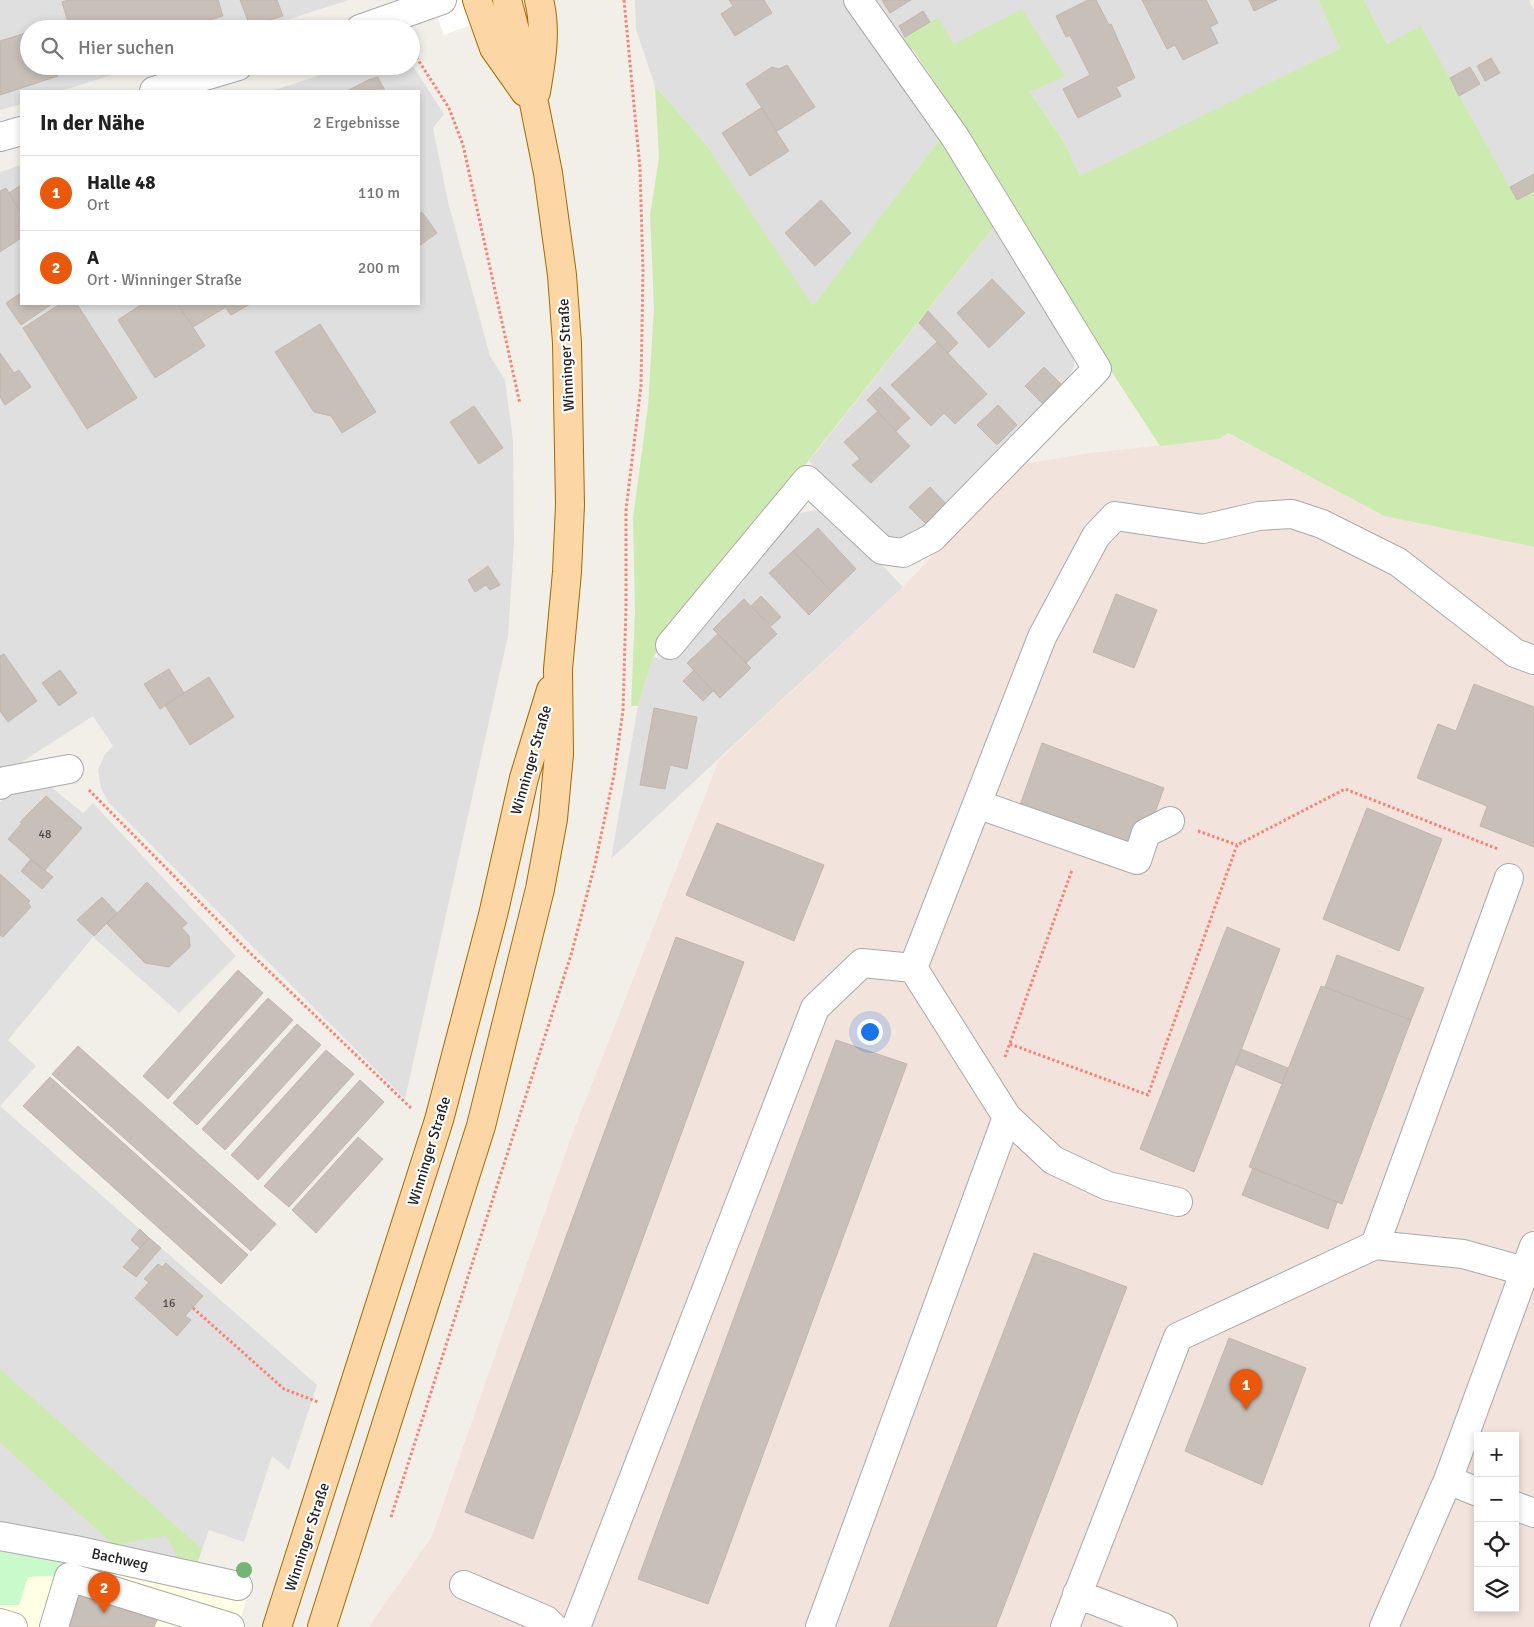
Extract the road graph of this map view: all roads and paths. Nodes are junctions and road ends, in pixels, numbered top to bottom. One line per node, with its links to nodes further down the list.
1 (477, 0): 11 (main road)
2 (507, 0): 11 (main road)
3 (539, 0): 11 (main road)
4 (624, 0): 15 (path)
5 (858, 0): 16 (street)
6 (437, 2): 7 (street)
7 (386, 20)
8 (420, 63): 14 (path)
9 (208, 75): 10 (street)
10 (157, 90)
11 (534, 103): 18 (main road, Winninger Straße)
12 (20, 130): 13 (street)
13 (0, 137)
14 (520, 404)
15 (626, 510)
16 (670, 645)
17 (1534, 660): 21 (street)
18 (558, 669): 50 (main road, Winninger Straße); 51 (main road, Winninger Straße)
19 (69, 769): 20 (street); 30 (path)
20 (0, 785)
21 (977, 804): 23 (street); 27 (street)
22 (1170, 821): 23 (street); 24 (path)
23 (1082, 841): 28 (path)
24 (1237, 844): 25 (path); 28 (path)
25 (1502, 851)
26 (1509, 878): 33 (street)
27 (913, 968): 29 (street); 53 (street)
28 (1010, 1044): 29 (path)
29 (992, 1093): 31 (street)
30 (412, 1109)
31 (1007, 1117): 32 (street); 54 (street)
32 (1178, 1202)
33 (1375, 1245): 35 (street); 45 (street)
34 (1534, 1246): 35 (street)
35 (1524, 1271): 38 (street)
36 (193, 1308): 37 (path)
37 (318, 1402)
38 (1448, 1480): 39 (street); 57 (street)
39 (1474, 1490)
40 (1519, 1507): 41 (street)
41 (1534, 1513)
42 (0, 1536): 44 (street, Bachweg)
43 (464, 1585): 52 (street)
44 (238, 1586)
45 (1077, 1594): 55 (street); 56 (street)
46 (0, 1623): 47 (street)
47 (14, 1627)
48 (54, 1627): 49 (street)
49 (230, 1627)
50 (278, 1627)
51 (322, 1627)
52 (553, 1627)
53 (576, 1627)
54 (820, 1627)
55 (1064, 1627)
56 (1162, 1627)
57 (1384, 1627)

